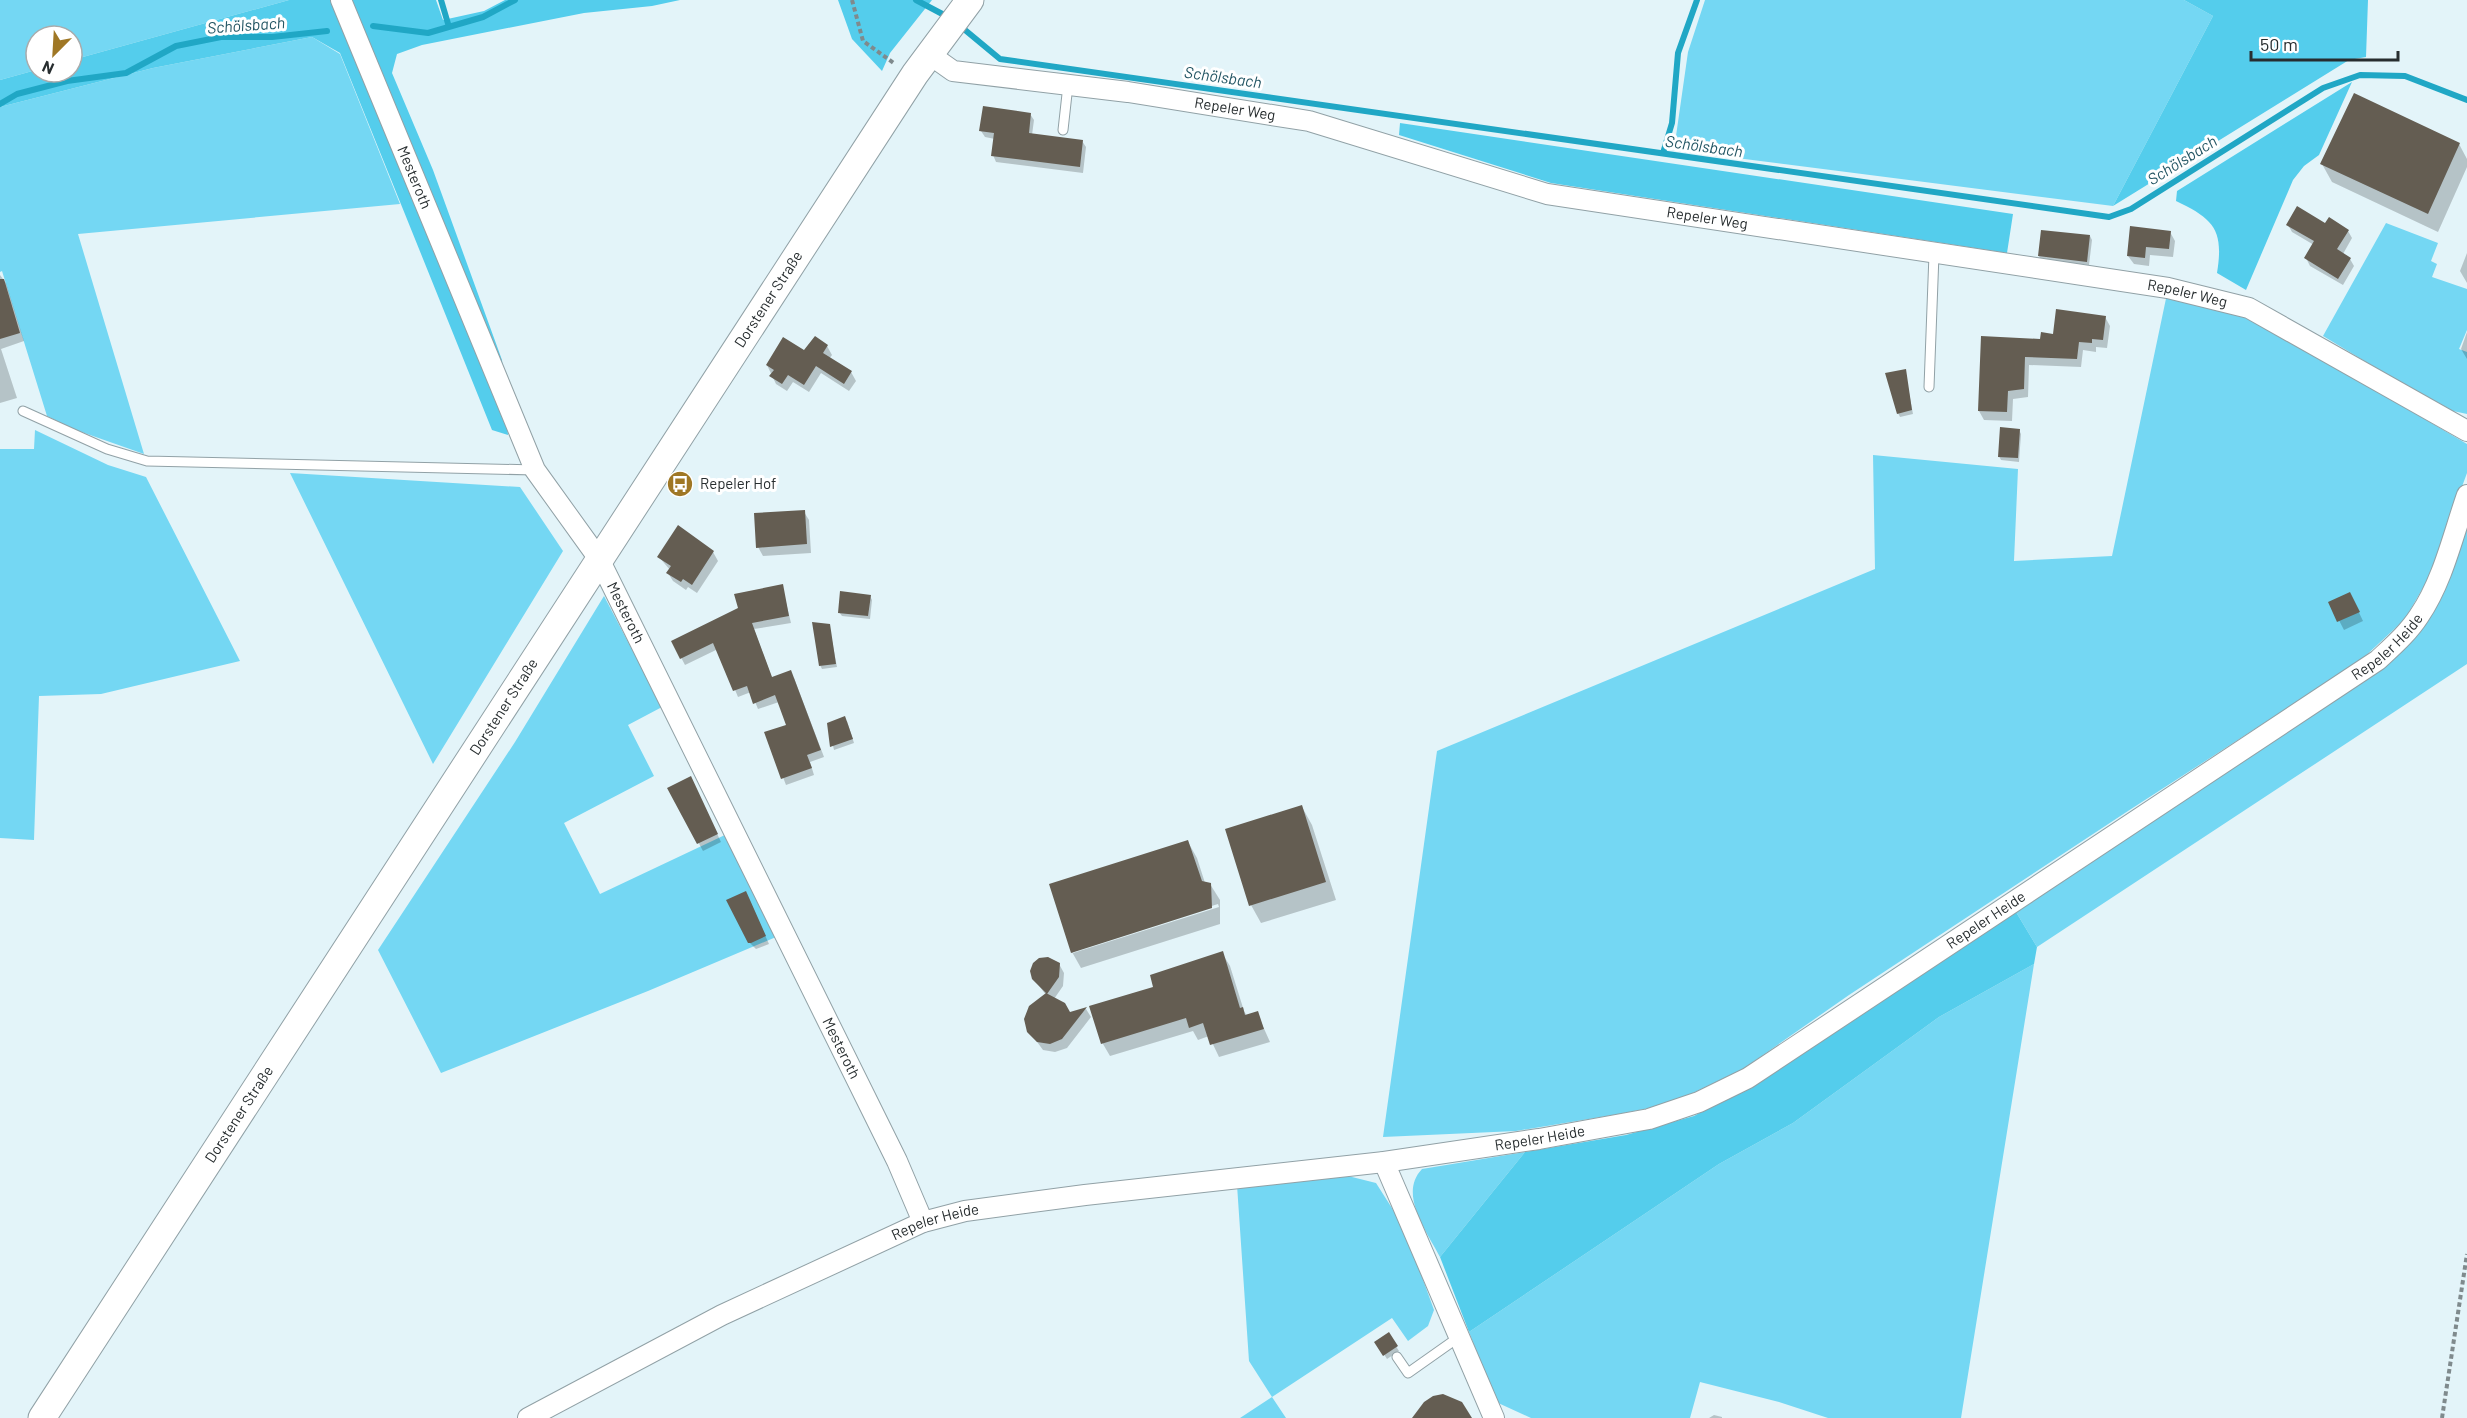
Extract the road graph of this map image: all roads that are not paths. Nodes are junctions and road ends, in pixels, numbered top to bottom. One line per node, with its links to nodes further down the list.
1 (341, 0): 10 (street, Mesteroth)
2 (966, 5): 3 (main road, Dorstener Straße)
3 (929, 54): 4 (street, Repeler Weg); 12 (main road, Dorstener Straße)
4 (1068, 85): 5 (lane); 6 (street, Repeler Weg)
5 (1063, 130)
6 (1934, 254): 7 (lane); 9 (street, Repeler Weg)
7 (1929, 387)
8 (23, 411): 10 (lane)
9 (2467, 432)
10 (536, 470): 12 (street, Mesteroth)
11 (2467, 495): 13 (street, Repeler Heide)
12 (599, 559): 14 (street, Mesteroth); 17 (main road, Dorstener Straße)
13 (1384, 1162): 14 (street, Repeler Heide); 15 (street)
14 (923, 1222): 18 (street, Repeler Heide)
15 (1459, 1337): 16 (lane); 19 (street)
16 (1398, 1356)
17 (42, 1418)
18 (528, 1418)
19 (1494, 1418)

